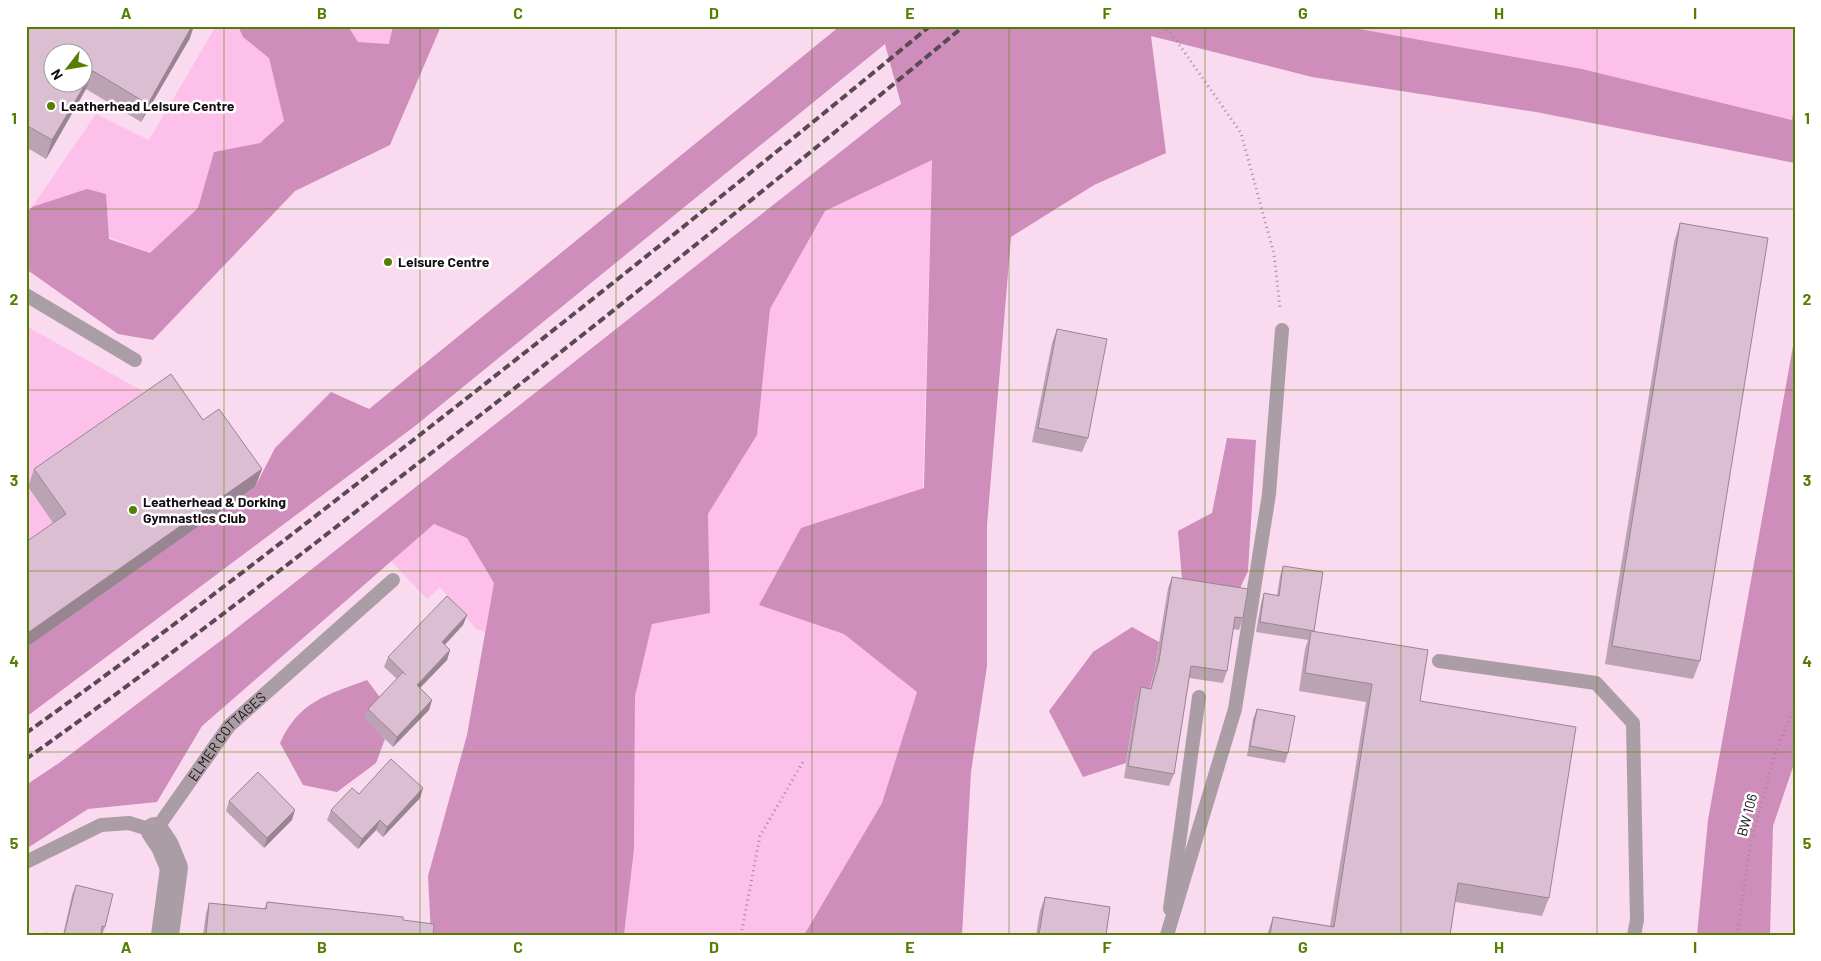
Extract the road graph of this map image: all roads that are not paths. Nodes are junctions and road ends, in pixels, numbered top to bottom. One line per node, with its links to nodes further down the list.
1 (26, 295): 3 (lane)
2 (1282, 330): 10 (lane)
3 (136, 360)
4 (393, 580): 7 (lane, ELMER COTTAGES)
5 (1439, 661): 11 (lane)
6 (1199, 697): 10 (lane)
7 (154, 832): 8 (lane); 9 (street)
8 (26, 862)
9 (166, 935)
10 (1167, 935)
11 (1634, 935)

